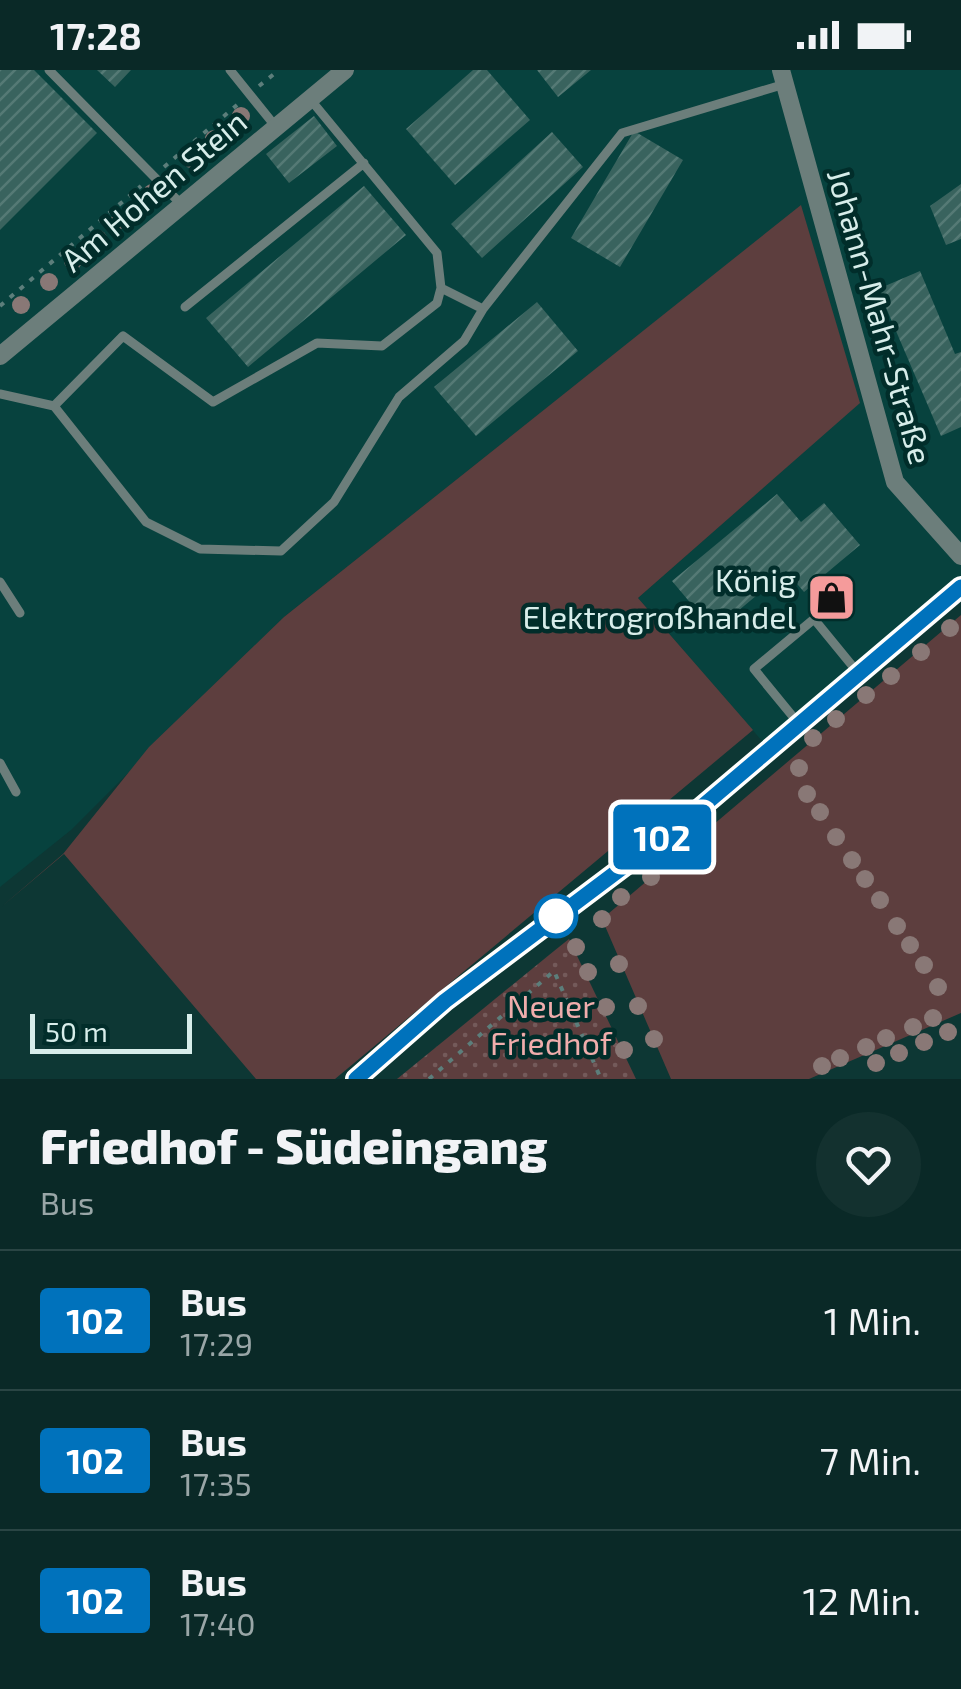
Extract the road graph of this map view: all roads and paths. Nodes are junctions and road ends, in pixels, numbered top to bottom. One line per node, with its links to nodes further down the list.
1 (49, 70): 10 (lane)
2 (230, 70): 6 (lane)
3 (279, 70): 6 (path)
4 (344, 70): 7 (street, Am Hohen Stein)
5 (783, 77): 15 (lane); 19 (street, Johann-Mahr-Straße)
6 (250, 95): 8 (lane); 10 (path)
7 (310, 99): 8 (street, Am Hohen Stein); 9 (lane)
8 (276, 127): 11 (street, Am Hohen Stein)
9 (364, 163): 12 (lane); 14 (lane)
10 (153, 176): 11 (lane); 13 (path)
11 (182, 205): 16 (street, Am Hohen Stein)
12 (441, 288): 15 (lane); 18 (lane)
13 (0, 306)
14 (185, 307)
15 (483, 309): 18 (lane)
16 (0, 356)
17 (0, 394): 18 (lane)
18 (54, 406)
19 (961, 556)
20 (0, 582): 22 (lane)
21 (961, 587): 23 (street)
22 (20, 612)
23 (858, 674): 24 (street); 24 (lane)
24 (799, 724): 27 (street)
25 (0, 763): 26 (lane)
26 (16, 792)
27 (356, 1079)
28 (429, 1079): 29 (path)
29 (600, 1079)

